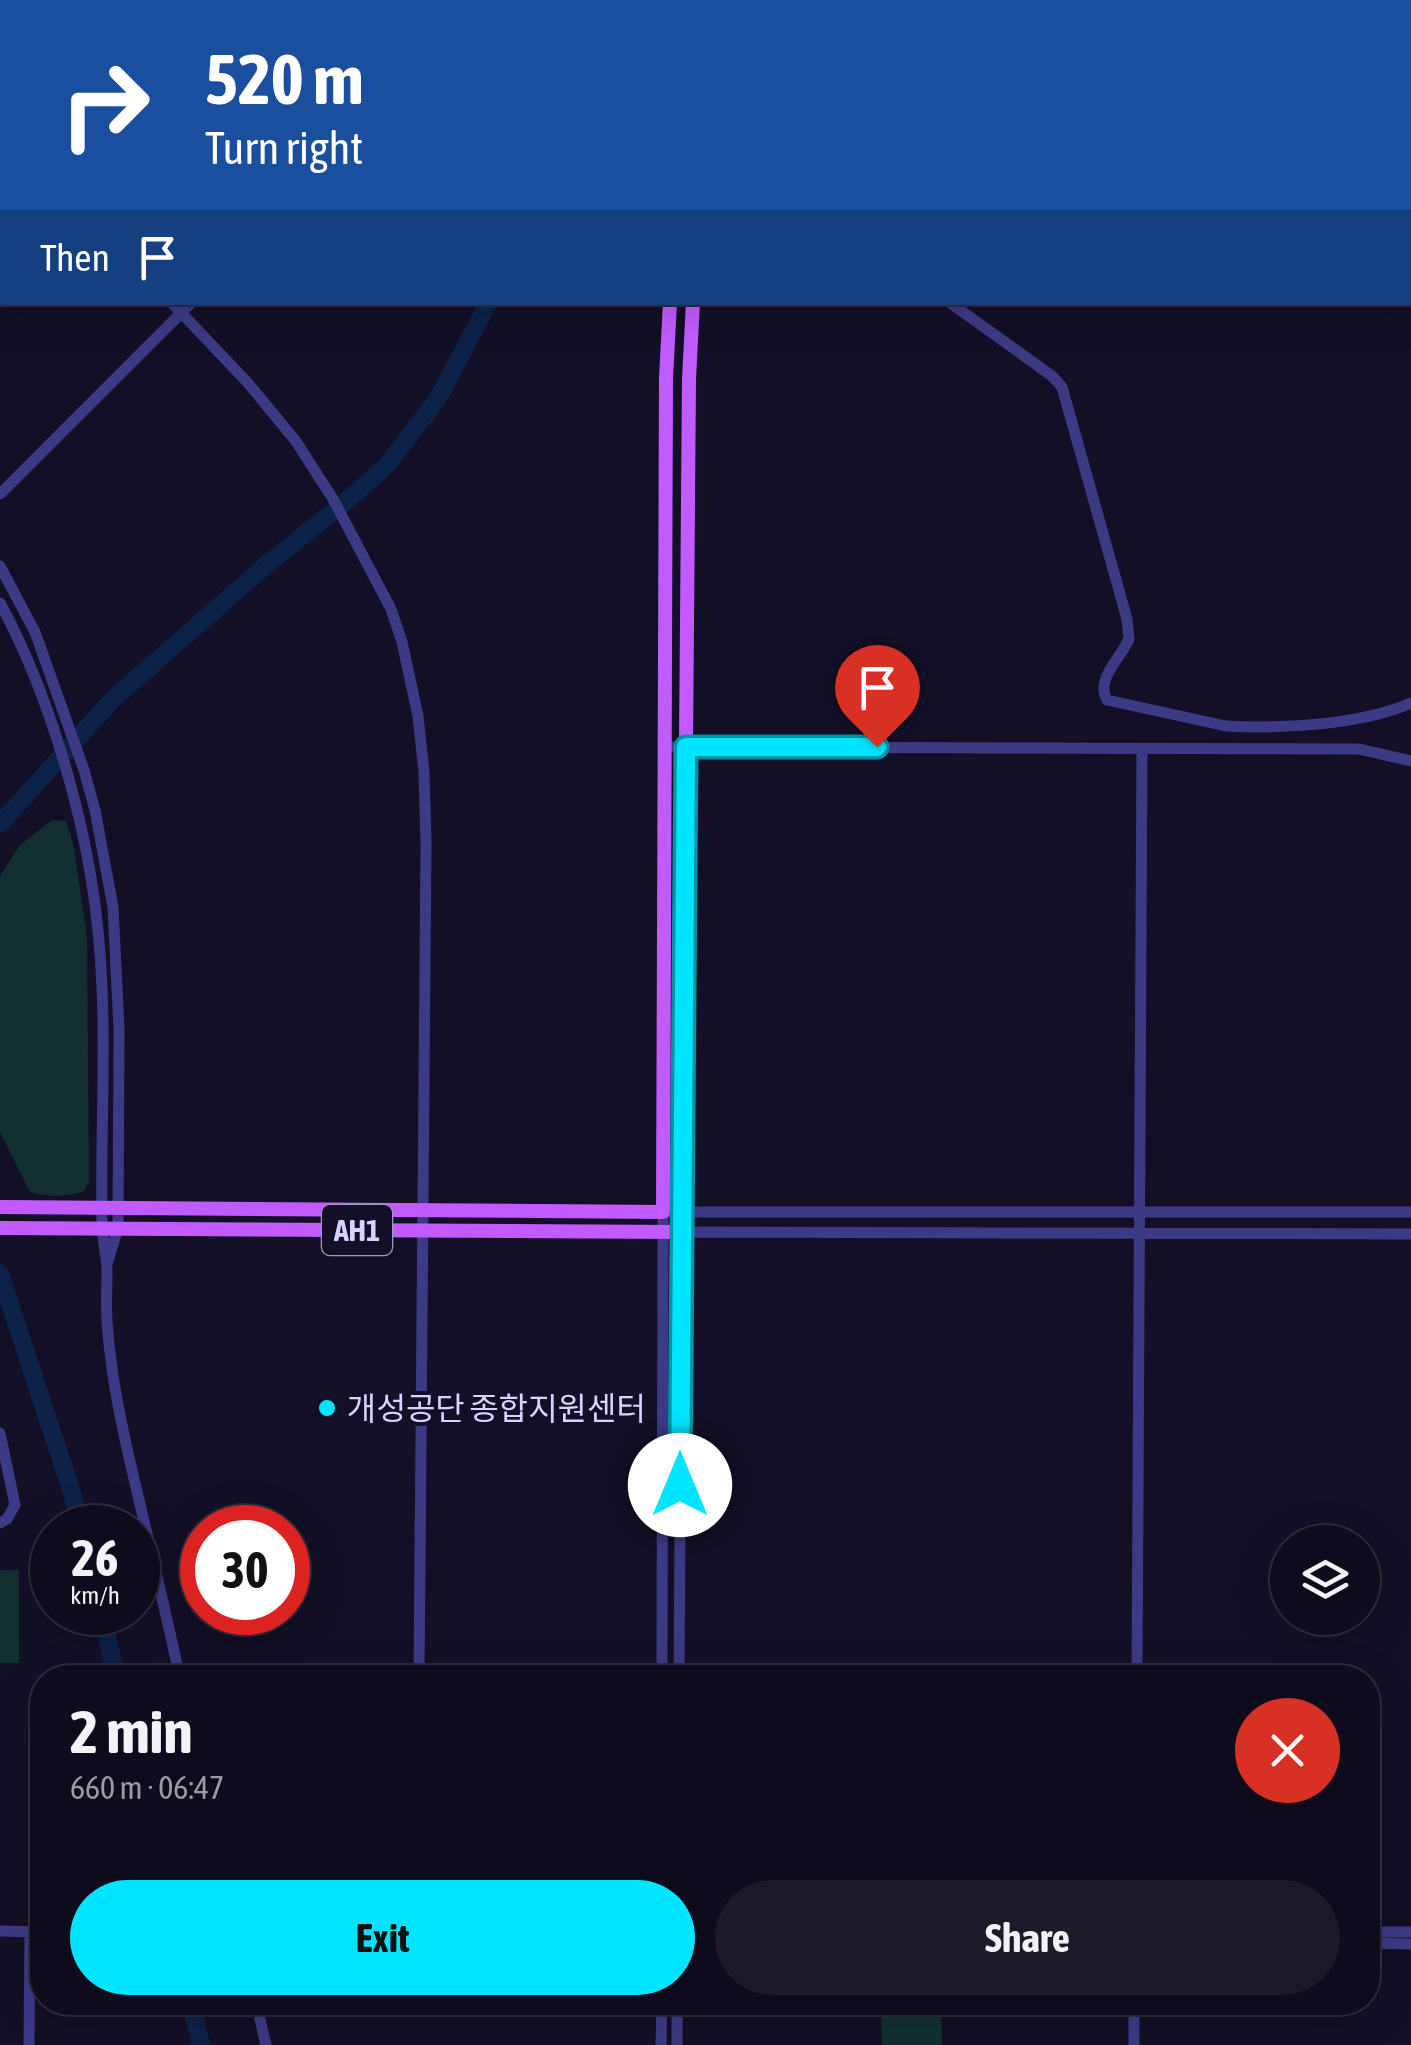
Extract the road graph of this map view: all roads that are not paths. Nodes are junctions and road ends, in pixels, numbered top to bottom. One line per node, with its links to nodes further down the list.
1 (174, 305): 6 (street)
2 (189, 305): 6 (street)
3 (670, 305): 11 (main road)
4 (693, 305): 12 (main road)
5 (952, 305): 10 (street)
6 (182, 313): 7 (street); 17 (street)
7 (0, 494)
8 (0, 566): 16 (street)
9 (0, 603): 16 (street)
10 (1411, 703)
11 (665, 747): 12 (street); 18 (main road)
12 (686, 747): 13 (street); 19 (main road)
13 (1142, 749): 14 (street); 20 (street)
14 (1411, 760)
15 (0, 1208): 16 (main road, AH1)
16 (110, 1208): 17 (main road, AH1); 23 (street)
17 (423, 1210): 18 (main road, AH1); 24 (street)
18 (663, 1212): 19 (street); 25 (street)
19 (682, 1212): 20 (street); 26 (main road)
20 (1139, 1212): 21 (street); 27 (street)
21 (1411, 1212)
22 (0, 1228): 23 (main road, AH1)
23 (110, 1228): 24 (main road, AH1); 31 (street)
24 (422, 1230): 25 (main road, AH1); 32 (street)
25 (663, 1232): 26 (main road, AH1); 33 (street)
26 (682, 1232): 27 (street); 34 (street)
27 (1140, 1234): 28 (street); 35 (street)
28 (1411, 1234)
29 (0, 1432): 30 (street)
30 (0, 1523)
31 (177, 1665)
32 (418, 1665)
33 (662, 1665)
34 (679, 1665)
35 (1136, 1665)
36 (0, 1931): 37 (street)
37 (30, 1932)
38 (1380, 1932): 39 (street)
39 (1411, 1932)
40 (1380, 1943): 41 (street)
41 (1411, 1944)
42 (31, 2015): 47 (street)
43 (259, 2015): 48 (street)
44 (662, 2015): 49 (street)
45 (677, 2015): 50 (street)
46 (1134, 2015): 51 (street)
47 (29, 2045)
48 (266, 2045)
49 (662, 2045)
50 (677, 2045)
51 (1134, 2045)

